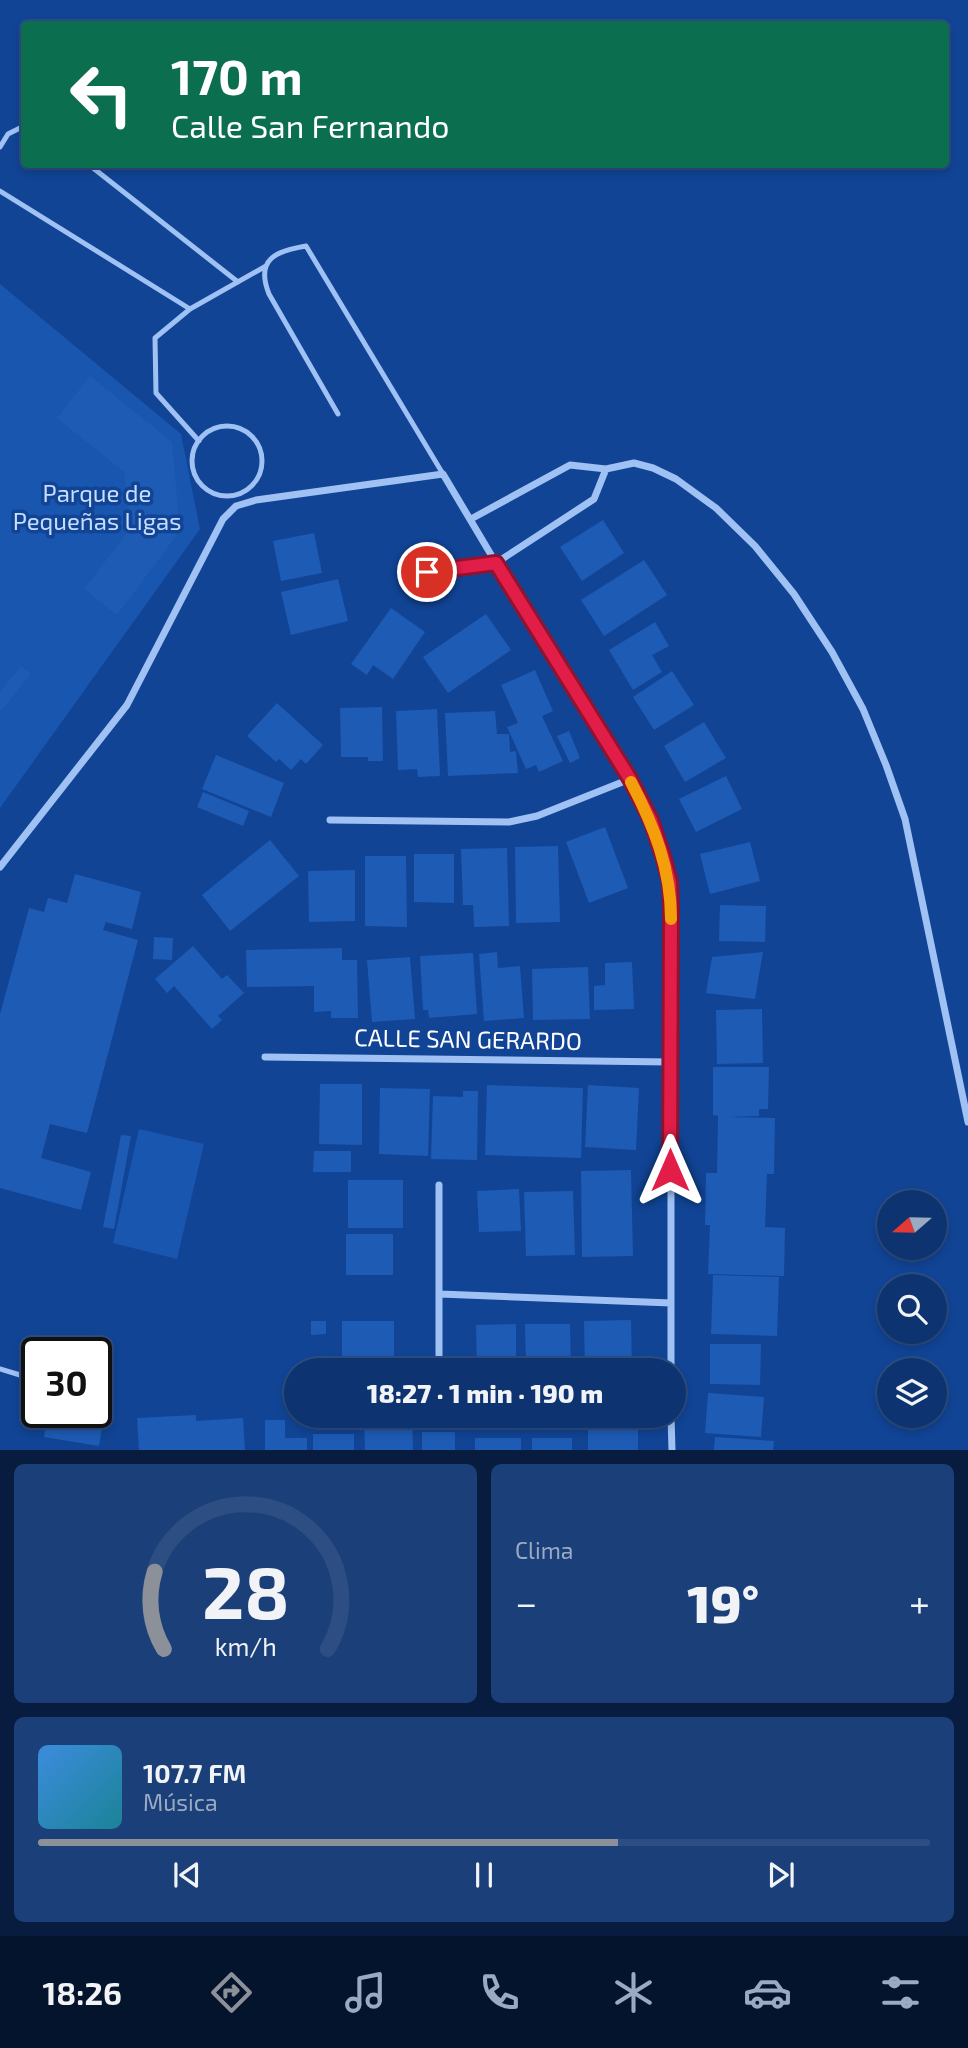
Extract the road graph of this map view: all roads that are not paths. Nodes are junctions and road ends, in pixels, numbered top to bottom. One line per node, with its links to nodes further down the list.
1 (21, 128): 2 (lane)
2 (0, 147)
3 (93, 168): 6 (lane)
4 (0, 191): 7 (lane)
5 (267, 265): 6 (lane); 8 (lane); 11 (lane)
6 (238, 282): 7 (lane)
7 (190, 309): 9 (lane)
8 (338, 414)
9 (199, 441): 12 (lane); 12 (lane)
10 (606, 469): 14 (street); 15 (street); 22 (street)
11 (443, 474): 13 (street); 14 (street)
12 (230, 496): 13 (lane)
13 (236, 506): 19 (street)
14 (471, 519): 15 (street)
15 (496, 563): 16 (street); 17 (street)
16 (404, 575)
17 (630, 779): 18 (street); 21 (street)
18 (330, 820)
19 (0, 867)
20 (265, 1057): 21 (street, CALLE SAN GERARDO)
21 (670, 1062): 25 (street)
22 (968, 1122)
23 (439, 1185): 24 (street)
24 (440, 1294): 25 (street); 26 (street)
25 (671, 1303): 27 (street)
26 (439, 1358)
27 (671, 1358)
28 (0, 1369): 29 (lane)
29 (20, 1375)
30 (671, 1428): 31 (street)
31 (672, 1450)

